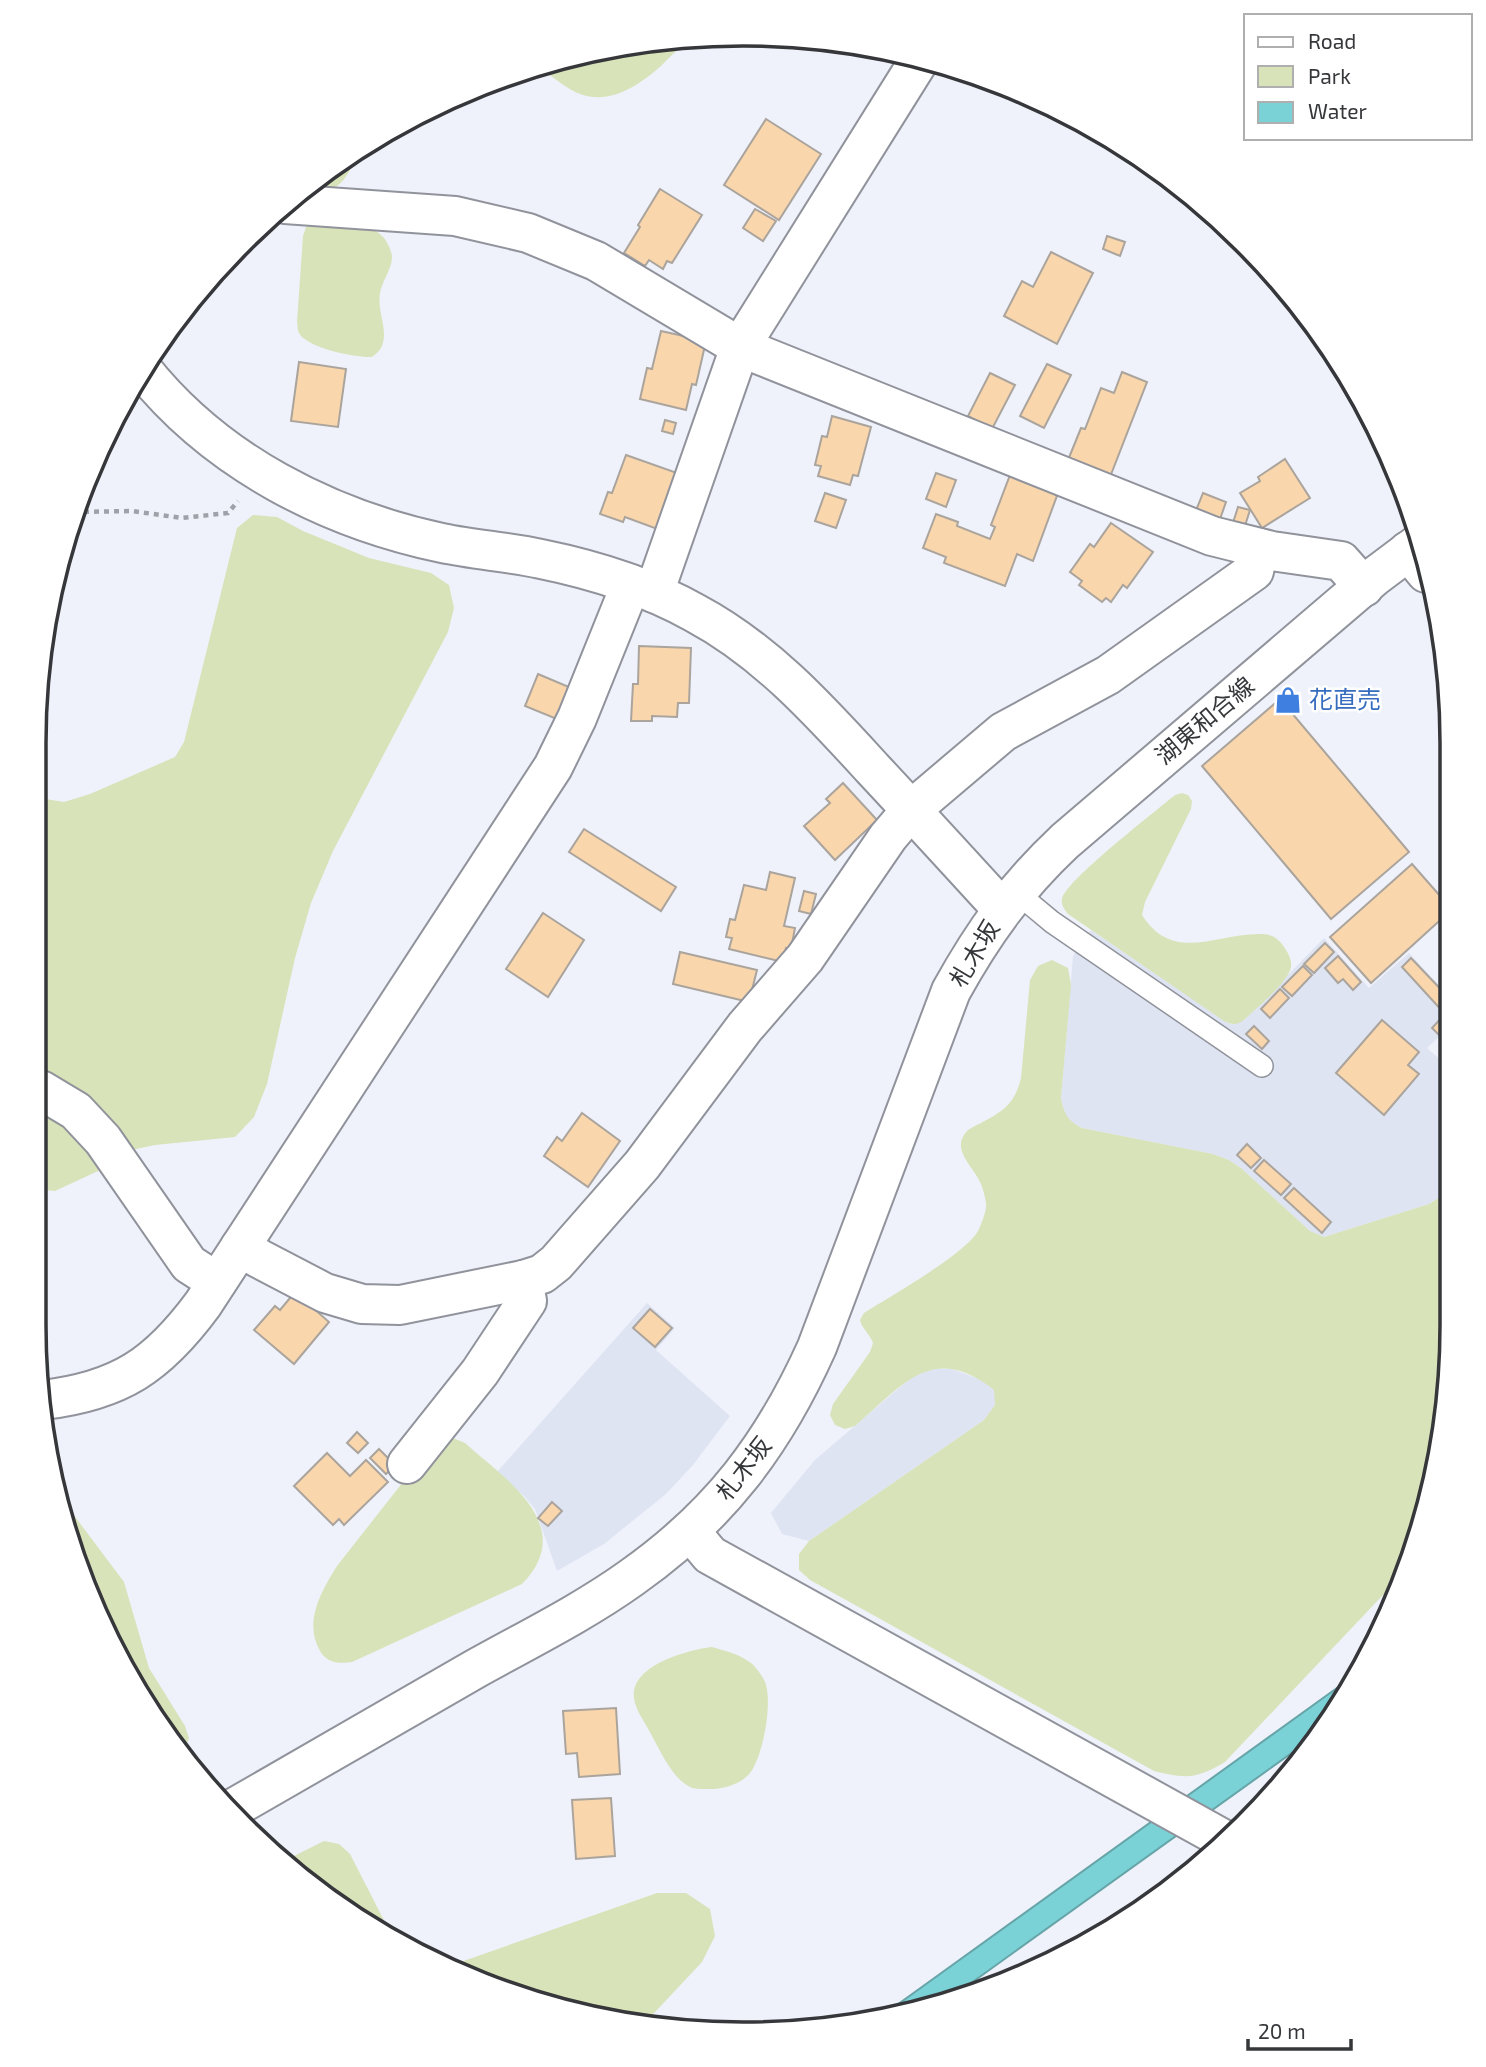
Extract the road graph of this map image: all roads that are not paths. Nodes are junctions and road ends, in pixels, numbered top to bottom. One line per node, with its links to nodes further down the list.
1 (915, 67): 3 (street)
2 (300, 205): 3 (street)
3 (740, 347): 5 (street); 8 (street)
4 (149, 378): 8 (street)
5 (1259, 548): 7 (street); 9 (street)
6 (1416, 557): 7 (street, 湖東和合線)
7 (1364, 587): 10 (street, 湖東和合線)
8 (642, 588): 9 (street); 13 (street)
9 (911, 810): 10 (street); 14 (street)
10 (1009, 900): 11 (lane); 18 (street, 札木坂)
11 (1262, 1066)
12 (45, 1092): 15 (street)
13 (240, 1247): 14 (street); 15 (street)
14 (523, 1280): 17 (street)
15 (217, 1282): 16 (street)
16 (50, 1399)
17 (407, 1464)
18 (690, 1531): 19 (street, 札木坂); 20 (street)
19 (239, 1805)
20 (1217, 1835)

